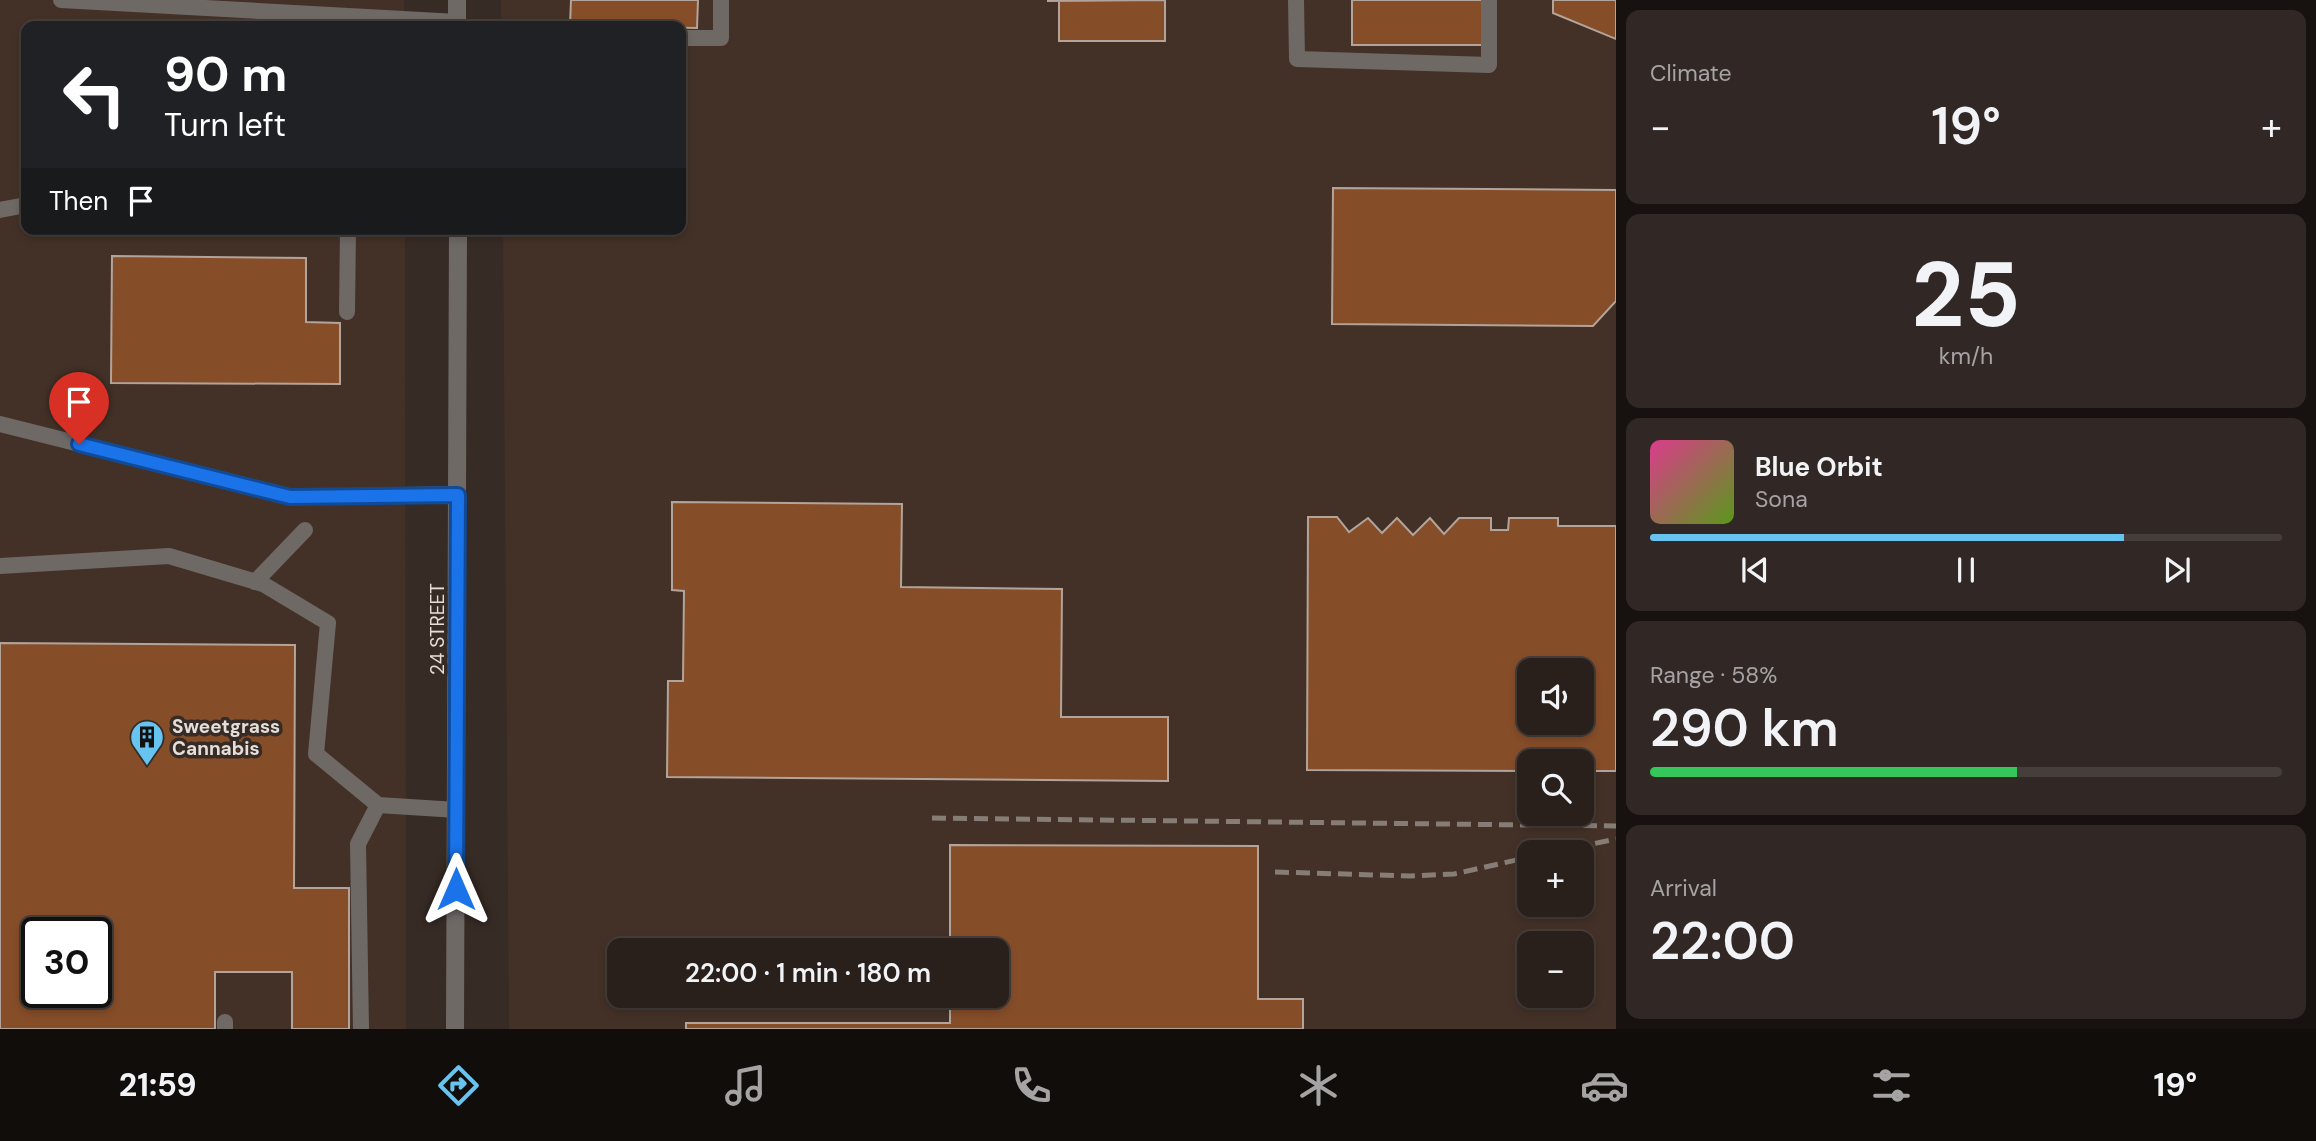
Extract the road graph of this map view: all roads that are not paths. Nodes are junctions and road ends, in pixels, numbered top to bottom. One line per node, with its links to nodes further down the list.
1 (61, 0): 6 (lane)
2 (457, 0): 8 (street)
3 (721, 0): 9 (lane)
4 (1296, 0): 5 (lane)
5 (1489, 0)
6 (238, 4): 7 (lane)
7 (424, 21)
8 (457, 21)
9 (686, 38)
10 (21, 206): 11 (lane)
11 (0, 210)
12 (348, 235): 14 (lane)
13 (458, 235): 16 (street, 24 STREET)
14 (347, 312)
15 (0, 424): 16 (lane)
16 (458, 495): 21 (street, 24 STREET)
17 (305, 530): 19 (lane)
18 (0, 566): 19 (lane)
19 (255, 582): 20 (lane)
20 (378, 805): 21 (lane); 22 (lane)
21 (457, 810): 23 (street, 24 STREET)
22 (361, 1029)
23 (455, 1029)

